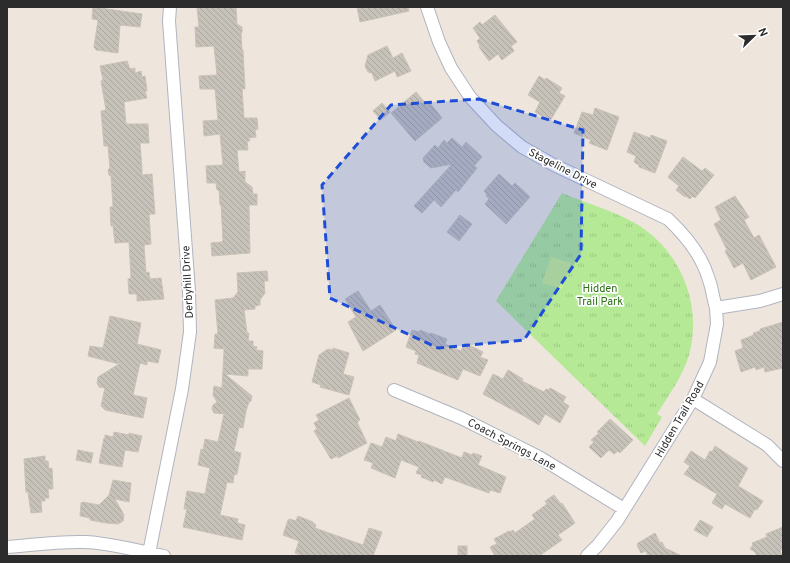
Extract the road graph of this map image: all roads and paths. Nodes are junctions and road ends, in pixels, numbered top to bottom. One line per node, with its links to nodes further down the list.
1 (170, 7): 10 (street, Derbyhill Drive)
2 (427, 7): 4 (street, Stageline Drive)
3 (783, 294): 4 (street)
4 (716, 308): 6 (street, Hidden Trail Road)
5 (394, 390): 8 (street, Coach Springs Lane)
6 (693, 399): 7 (street); 8 (street, Hidden Trail Road)
7 (783, 460)
8 (624, 509): 12 (street, Hidden Trail Road)
9 (7, 547): 10 (street)
10 (149, 553): 11 (street)
11 (164, 556)
12 (587, 556)

